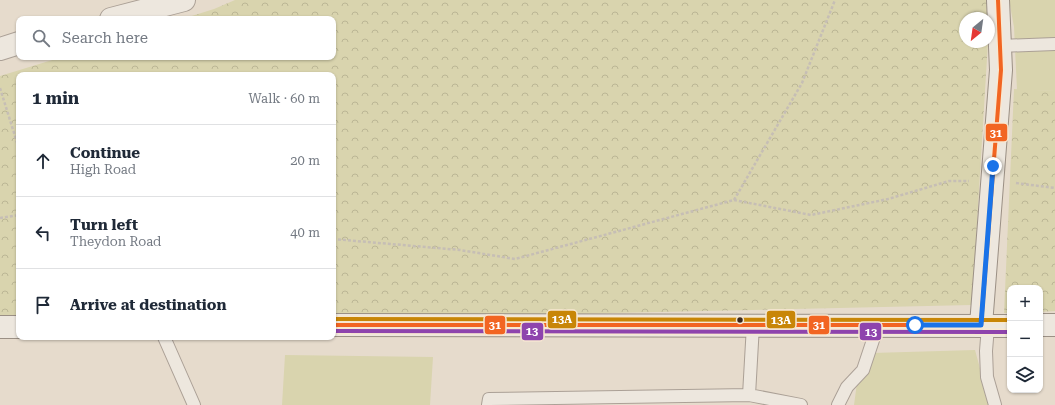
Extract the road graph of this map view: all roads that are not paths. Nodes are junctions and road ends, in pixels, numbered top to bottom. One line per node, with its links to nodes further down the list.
1 (184, 0): 3 (main road)
2 (998, 0): 6 (main road)
3 (123, 16)
4 (16, 44): 7 (main road)
5 (1055, 44): 6 (lane)
6 (1000, 46): 13 (main road)
7 (0, 49)
8 (336, 325): 9 (main road)
9 (754, 325): 10 (main road); 18 (lane)
10 (878, 325): 13 (main road); 23 (lane)
11 (1043, 325): 12 (main road)
12 (1055, 325)
13 (985, 326): 14 (main road); 24 (lane)
14 (1007, 326)
15 (0, 327): 16 (main road)
16 (16, 327)
17 (165, 340): 20 (lane)
18 (749, 394): 19 (lane); 22 (lane)
19 (687, 400): 21 (lane)
20 (194, 405)
21 (488, 405)
22 (802, 405)
23 (838, 405)
24 (996, 405)

